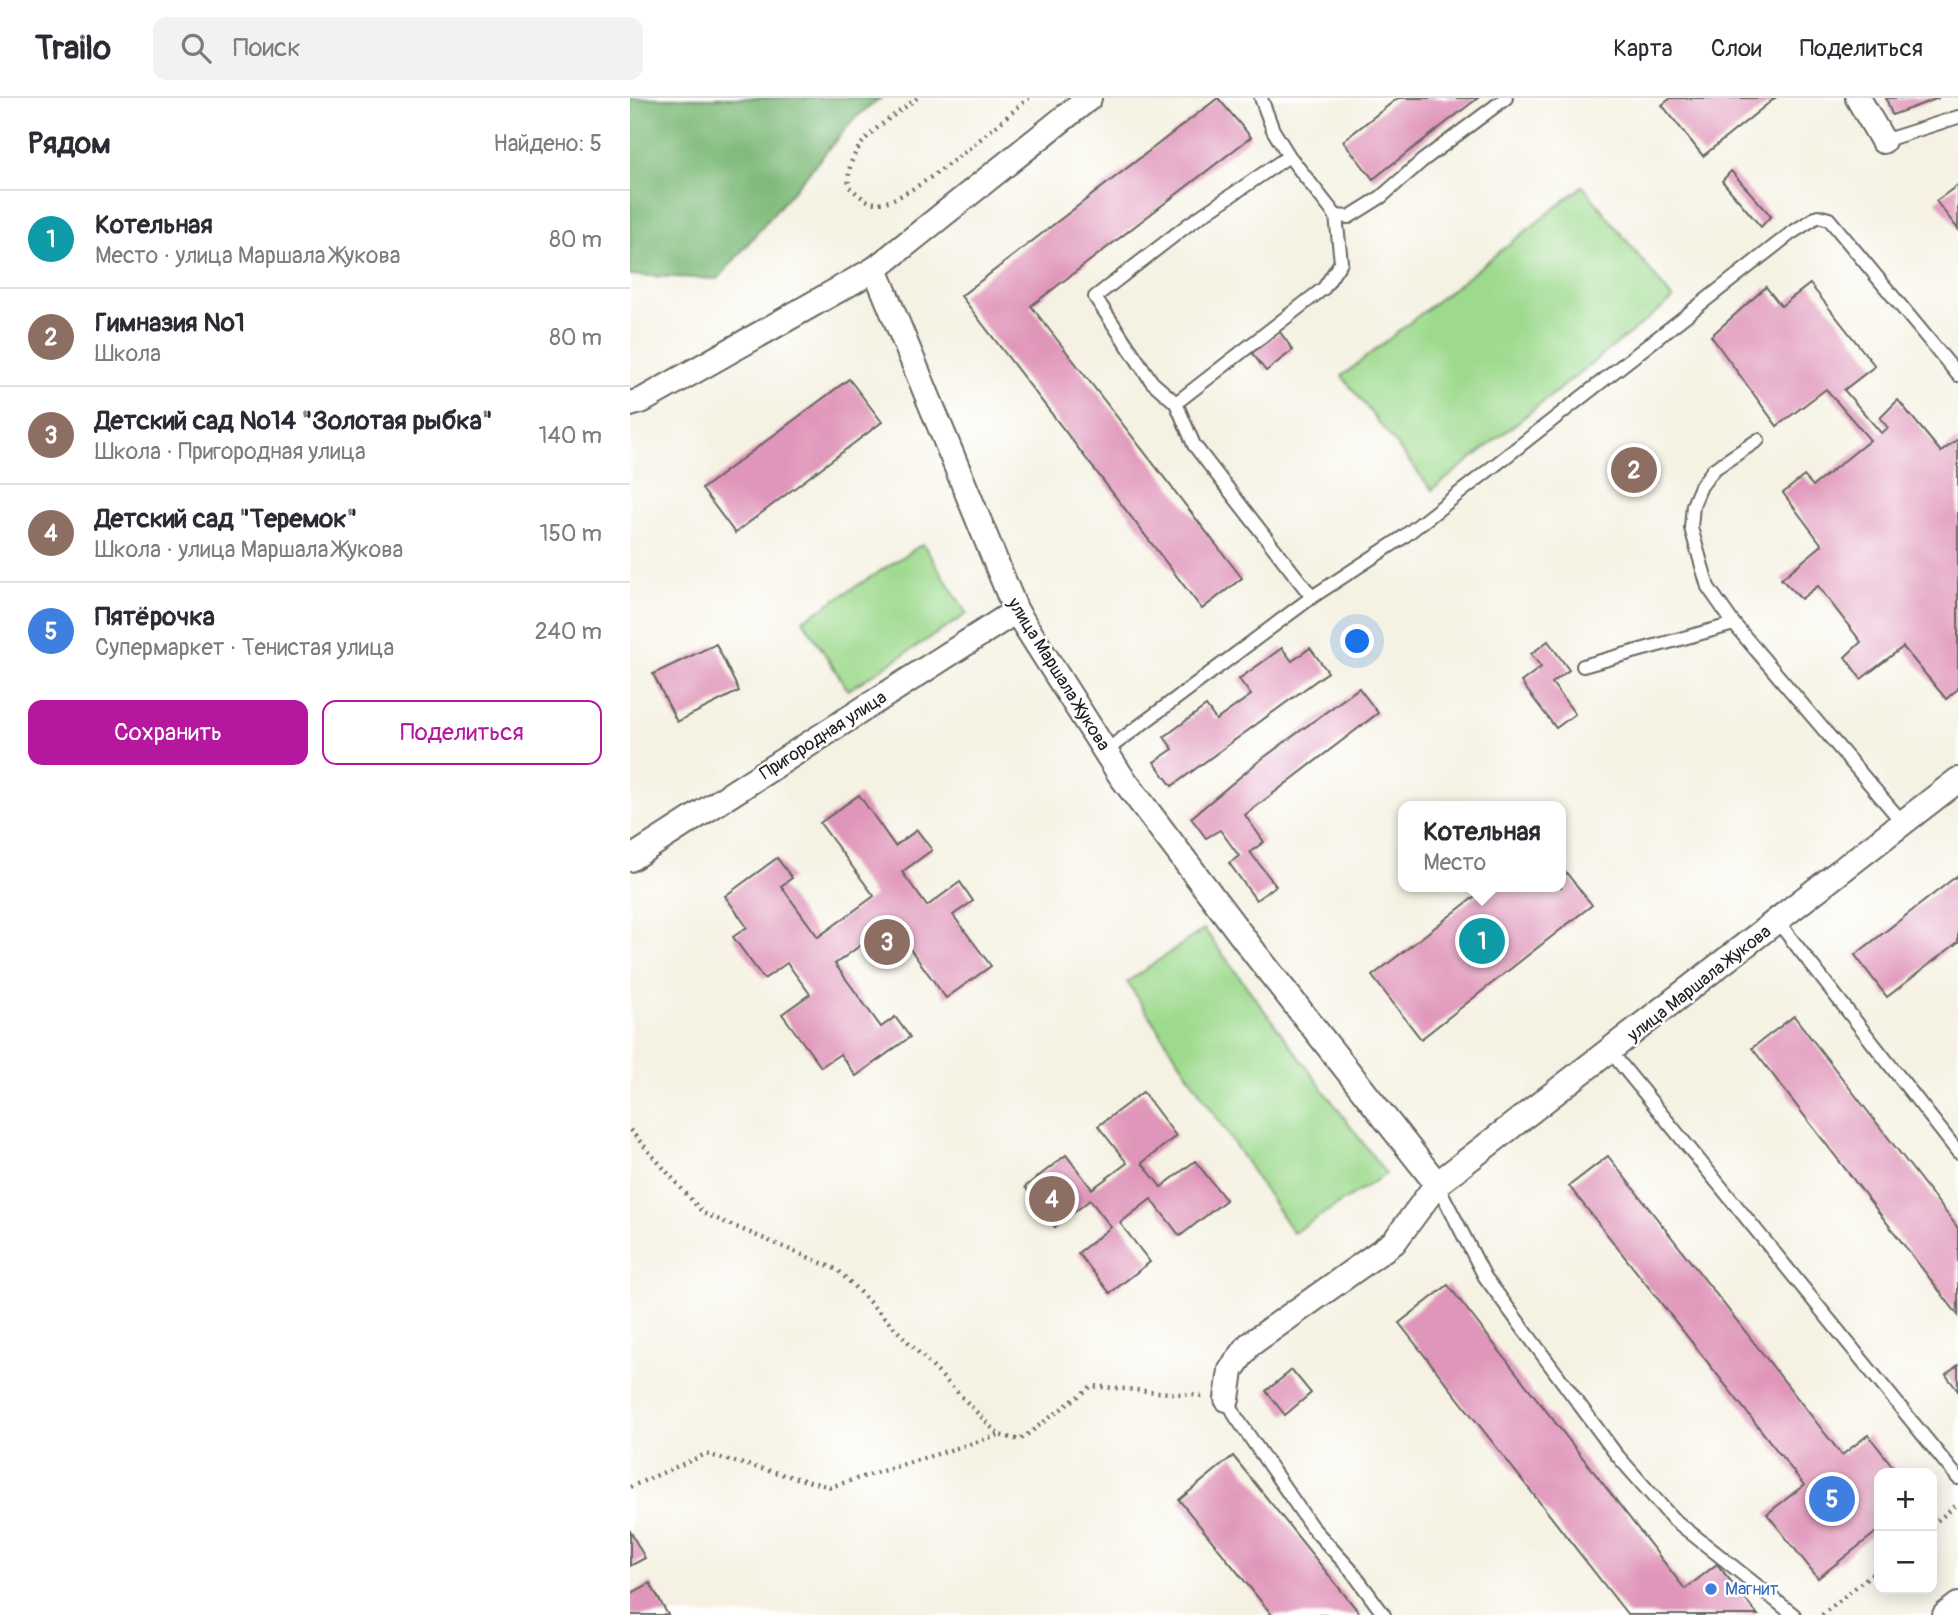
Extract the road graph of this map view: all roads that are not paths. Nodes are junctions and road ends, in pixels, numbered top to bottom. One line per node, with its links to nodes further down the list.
1 (1089, 98): 9 (street)
2 (1261, 98): 7 (lane)
3 (1506, 98): 8 (lane)
4 (1858, 98): 6 (street)
5 (1958, 117): 6 (lane)
6 (1882, 141)
7 (1289, 156): 8 (lane); 12 (lane)
8 (1336, 216): 12 (lane)
9 (875, 269): 11 (street); 15 (street, улица Маршала Жукова)
10 (1958, 375): 14 (lane)
11 (630, 404)
12 (1176, 404): 14 (lane)
13 (1758, 440): 16 (lane)
14 (1312, 597): 18 (lane)
15 (1016, 611): 18 (street, улица Маршала Жукова); 21 (street, Пригородная улица)
16 (1734, 624): 17 (lane); 20 (lane)
17 (1583, 666)
18 (1107, 750): 25 (street, улица Маршала Жукова)
19 (1958, 780): 20 (street, улица Маршала Жукова)
20 (1903, 823): 22 (street, улица Маршала Жукова)
21 (630, 859)
22 (1778, 922): 23 (street, улица Маршала Жукова); 24 (lane)
23 (1611, 1052): 25 (street, улица Маршала Жукова); 27 (lane)
24 (1958, 1152)
25 (1437, 1184): 26 (street, улица Маршала Жукова); 30 (lane)
26 (1227, 1399): 29 (lane)
27 (1958, 1478)
28 (1958, 1605): 31 (street)
29 (1384, 1615)
30 (1794, 1615)
31 (1945, 1615)

